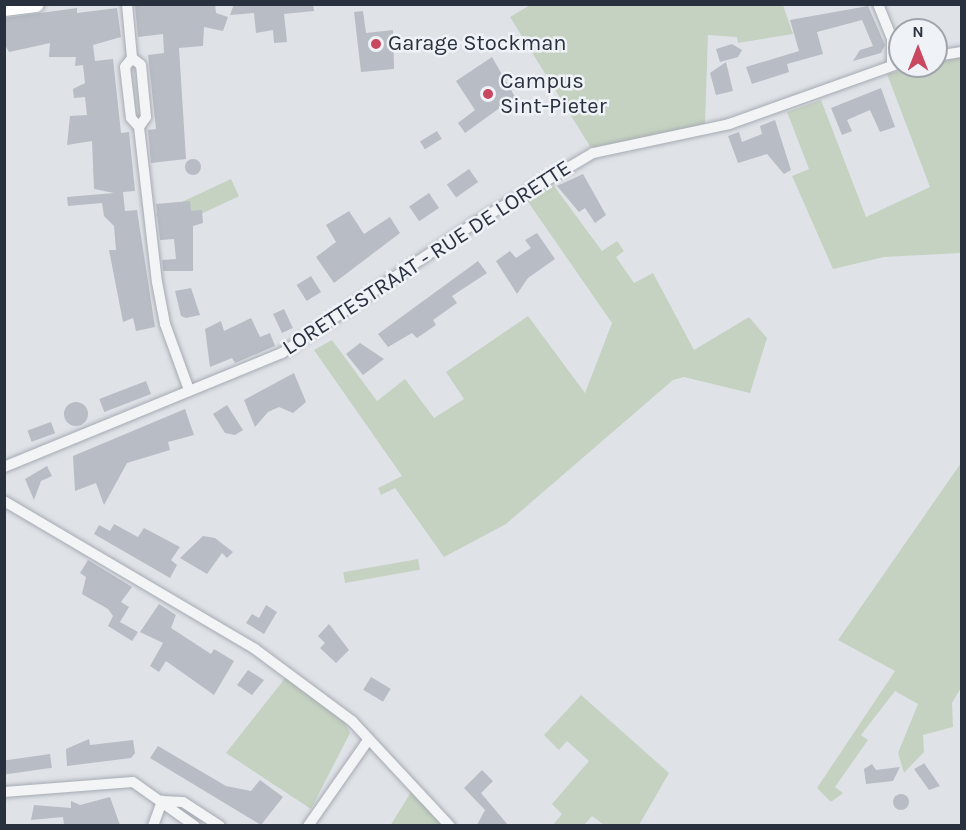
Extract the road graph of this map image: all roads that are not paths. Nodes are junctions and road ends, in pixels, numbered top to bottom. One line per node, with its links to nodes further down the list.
1 (36, 4): 4 (main road)
2 (127, 4): 6 (street)
3 (878, 4): 5 (street, LORETTESTRAAT - RUE DE LORETTE)
4 (4, 8)
5 (888, 28)
6 (132, 58): 8 (street); 8 (street)
7 (888, 67): 9 (street, LORETTESTRAAT - RUE DE LORETTE)
8 (139, 127): 9 (street)
9 (189, 390): 10 (street, LORETTESTRAAT - RUE DE LORETTE)
10 (4, 467)
11 (4, 501): 12 (street)
12 (369, 739): 18 (street); 19 (street)
13 (4, 792): 14 (street)
14 (162, 801): 15 (street); 16 (street); 17 (street)
15 (153, 825)
16 (195, 825)
17 (220, 825)
18 (308, 825)
19 (450, 825)

